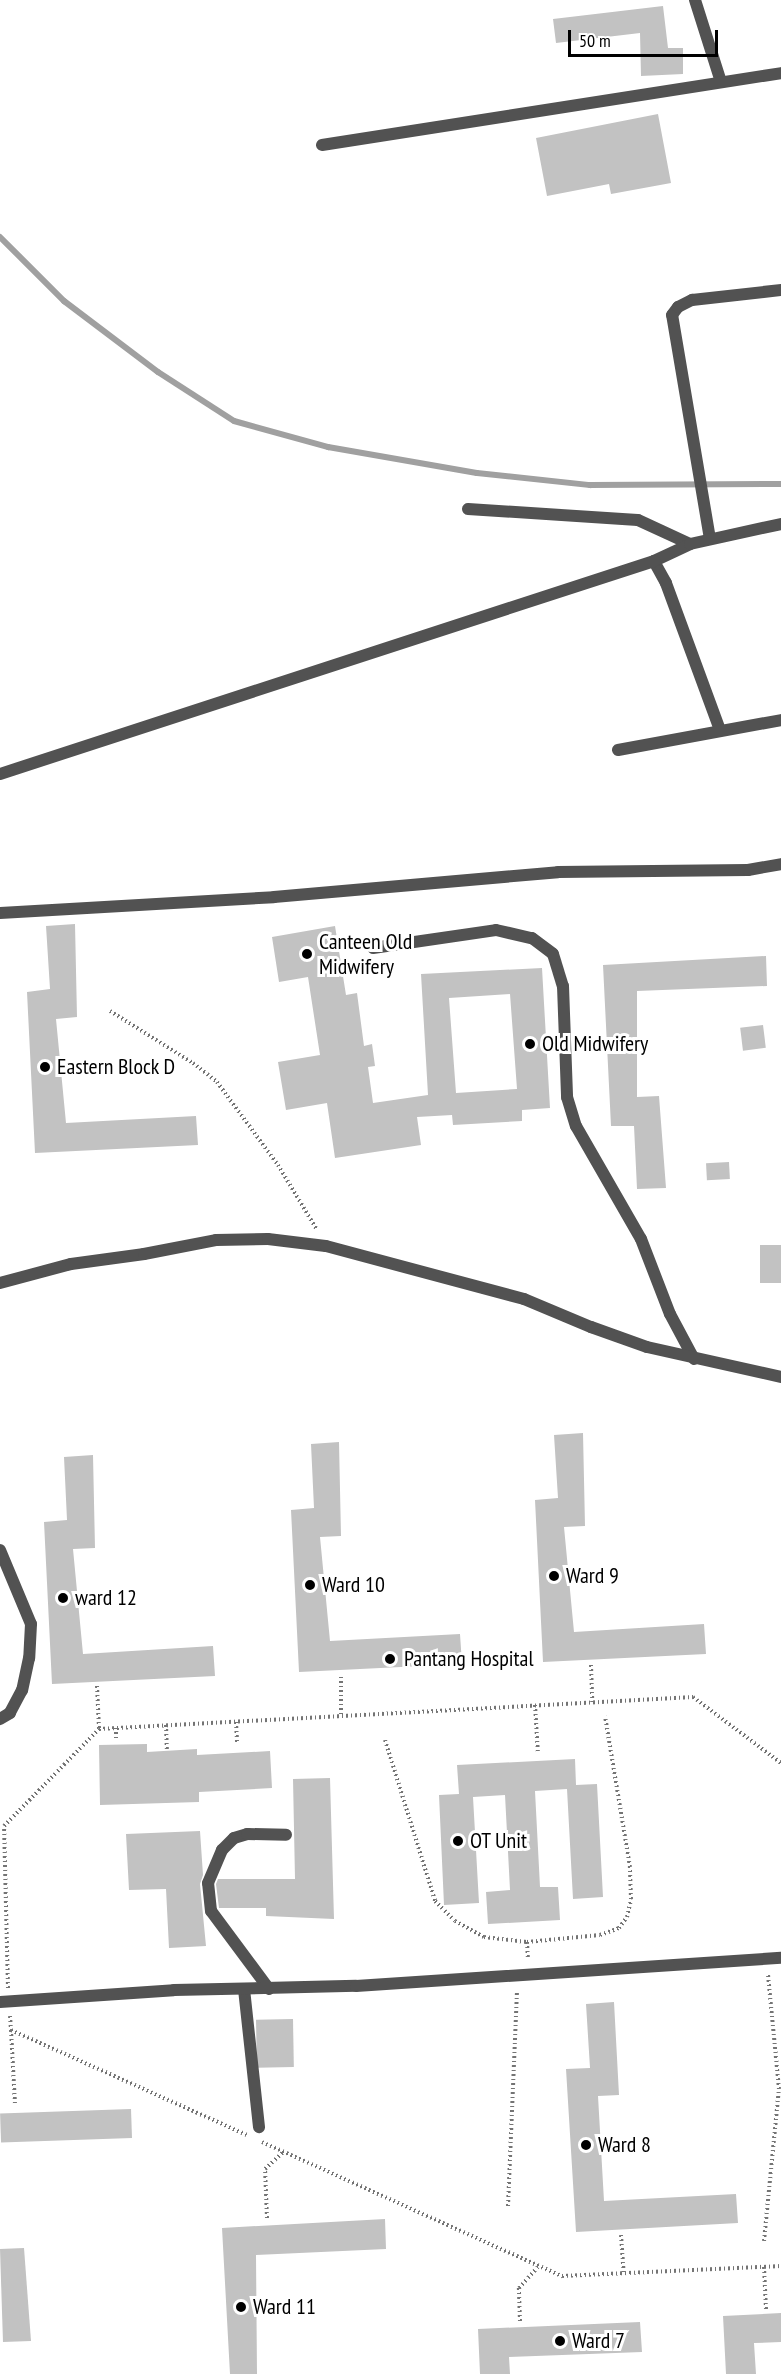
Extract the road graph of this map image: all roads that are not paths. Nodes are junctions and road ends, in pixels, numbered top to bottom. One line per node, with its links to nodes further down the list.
1 (695, 0): 3 (street)
2 (781, 73): 3 (street)
3 (721, 82): 4 (street)
4 (322, 145)
5 (781, 290): 8 (street)
6 (468, 509): 9 (street)
7 (781, 524): 8 (street)
8 (710, 539): 9 (street)
9 (690, 544): 10 (street)
10 (654, 561): 12 (street); 14 (street)
11 (781, 720): 12 (street)
12 (720, 730): 13 (street)
13 (618, 750)
14 (0, 774)
15 (781, 864): 16 (street)
16 (0, 913)
17 (373, 948): 19 (street)
18 (0, 1283): 19 (street)
19 (694, 1359): 20 (street)
20 (781, 1377)
21 (0, 1551): 22 (street)
22 (0, 1719)
23 (286, 1835): 26 (street)
24 (781, 1958): 26 (street)
25 (244, 1989): 26 (street); 27 (street); 28 (street)
26 (270, 1989)
27 (4, 2001)
28 (259, 2127)

